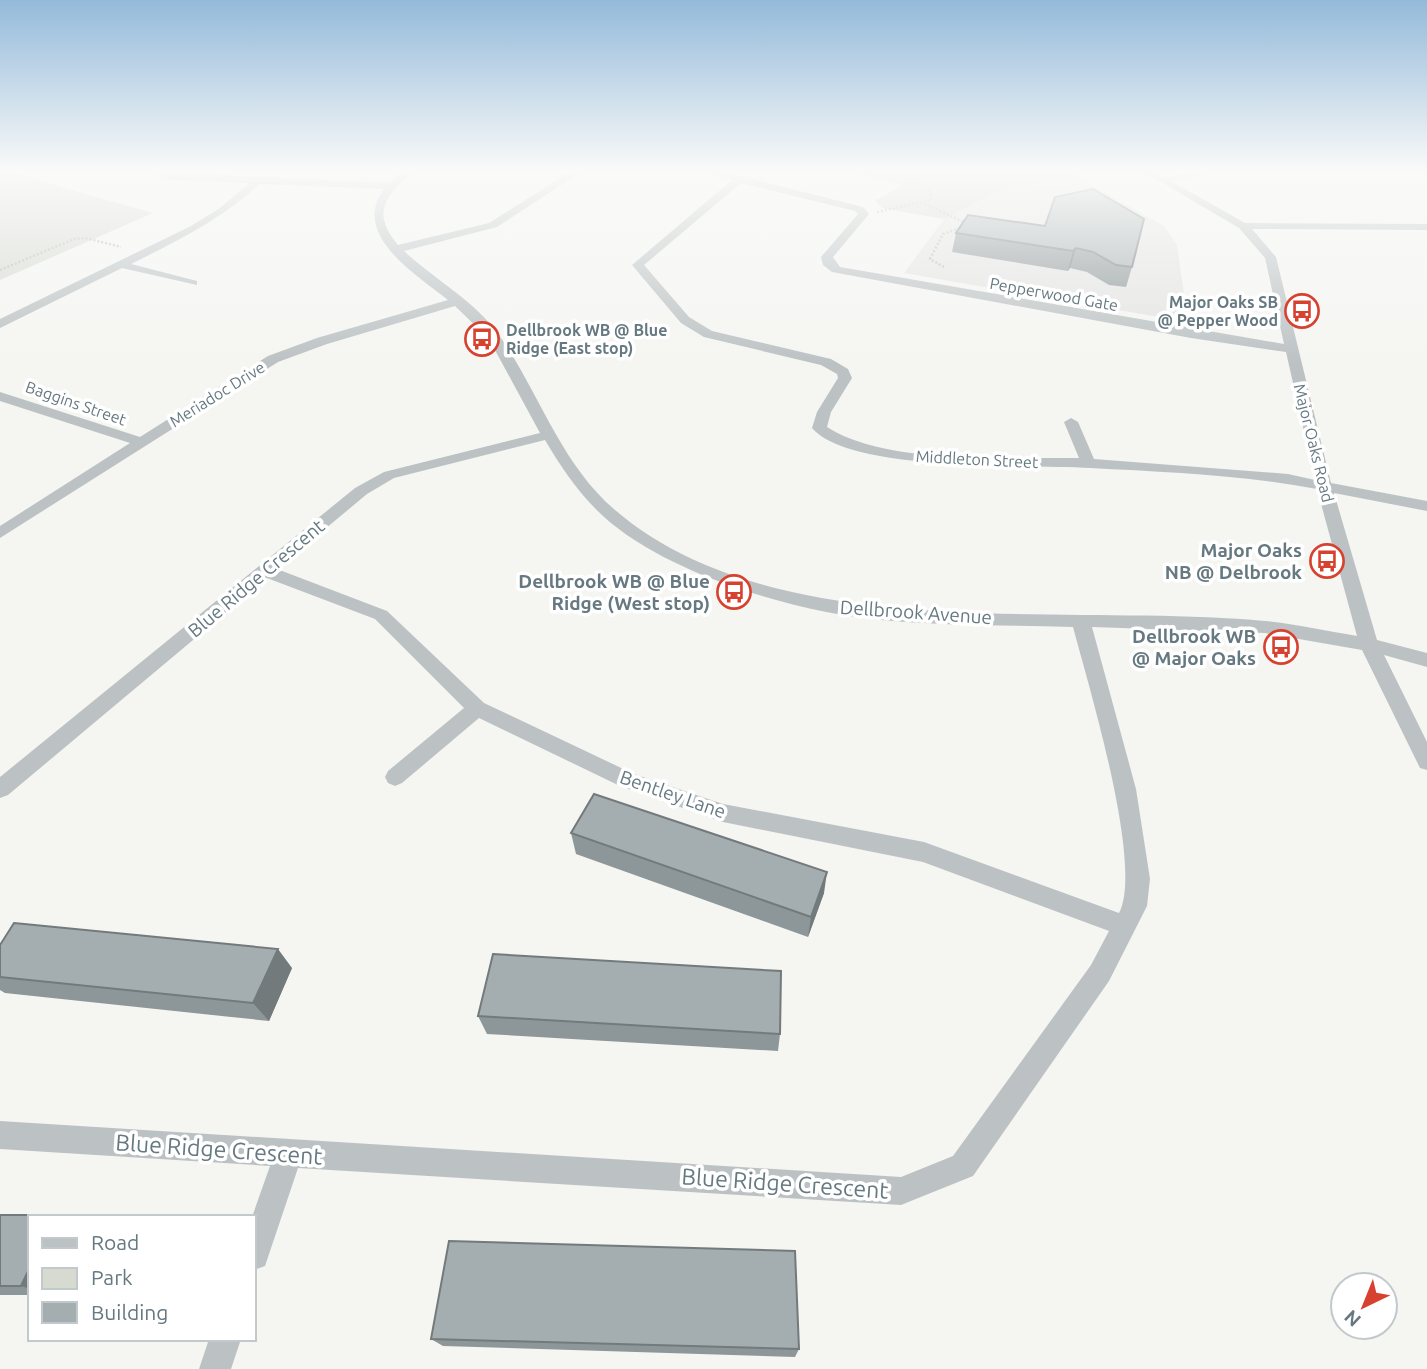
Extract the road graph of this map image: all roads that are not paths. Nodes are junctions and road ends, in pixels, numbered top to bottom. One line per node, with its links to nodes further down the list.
1 (178, 236): 8 (street)
2 (388, 236): 7 (street, Dellbrook Avenue)
3 (449, 236): 7 (street)
4 (673, 236): 17 (street, Middleton Street)
5 (845, 236): 12 (street, Pepperwood Gate)
6 (1252, 236): 12 (street, Major Oaks Road)
7 (397, 249): 10 (street, Dellbrook Avenue)
8 (122, 265): 9 (street); 11 (street)
9 (193, 283)
10 (456, 302): 15 (street, Dellbrook Avenue); 16 (street, Meriadoc Drive)
11 (0, 324)
12 (1292, 349): 18 (street, Major Oaks Road)
13 (0, 396): 16 (street, Baggins Street)
14 (1071, 422): 17 (street)
15 (548, 435): 21 (street, Blue Ridge Crescent); 22 (street, Dellbrook Avenue)
16 (141, 442): 20 (street, Meriadoc Drive)
17 (1088, 463): 18 (street, Middleton Street)
18 (1324, 485): 19 (street, Middleton Street); 23 (street, Major Oaks Road)
19 (1427, 506)
20 (0, 533)
21 (265, 570): 25 (street, Bentley Lane); 28 (street, Blue Ridge Crescent)
22 (1082, 622): 23 (street, Dellbrook Avenue); 29 (street, Blue Ridge Crescent)
23 (1369, 645): 24 (street, Dellbrook Avenue); 26 (street, Major Oaks Road)
24 (1427, 660)
25 (477, 708): 27 (street); 29 (street, Bentley Lane)
26 (1427, 762)
27 (395, 777)
28 (0, 789)
29 (1124, 926): 31 (street, Blue Ridge Crescent)
30 (0, 1135): 31 (street, Blue Ridge Crescent)
31 (288, 1154): 32 (street)
32 (256, 1249)
33 (224, 1341): 34 (street)
34 (215, 1369)

